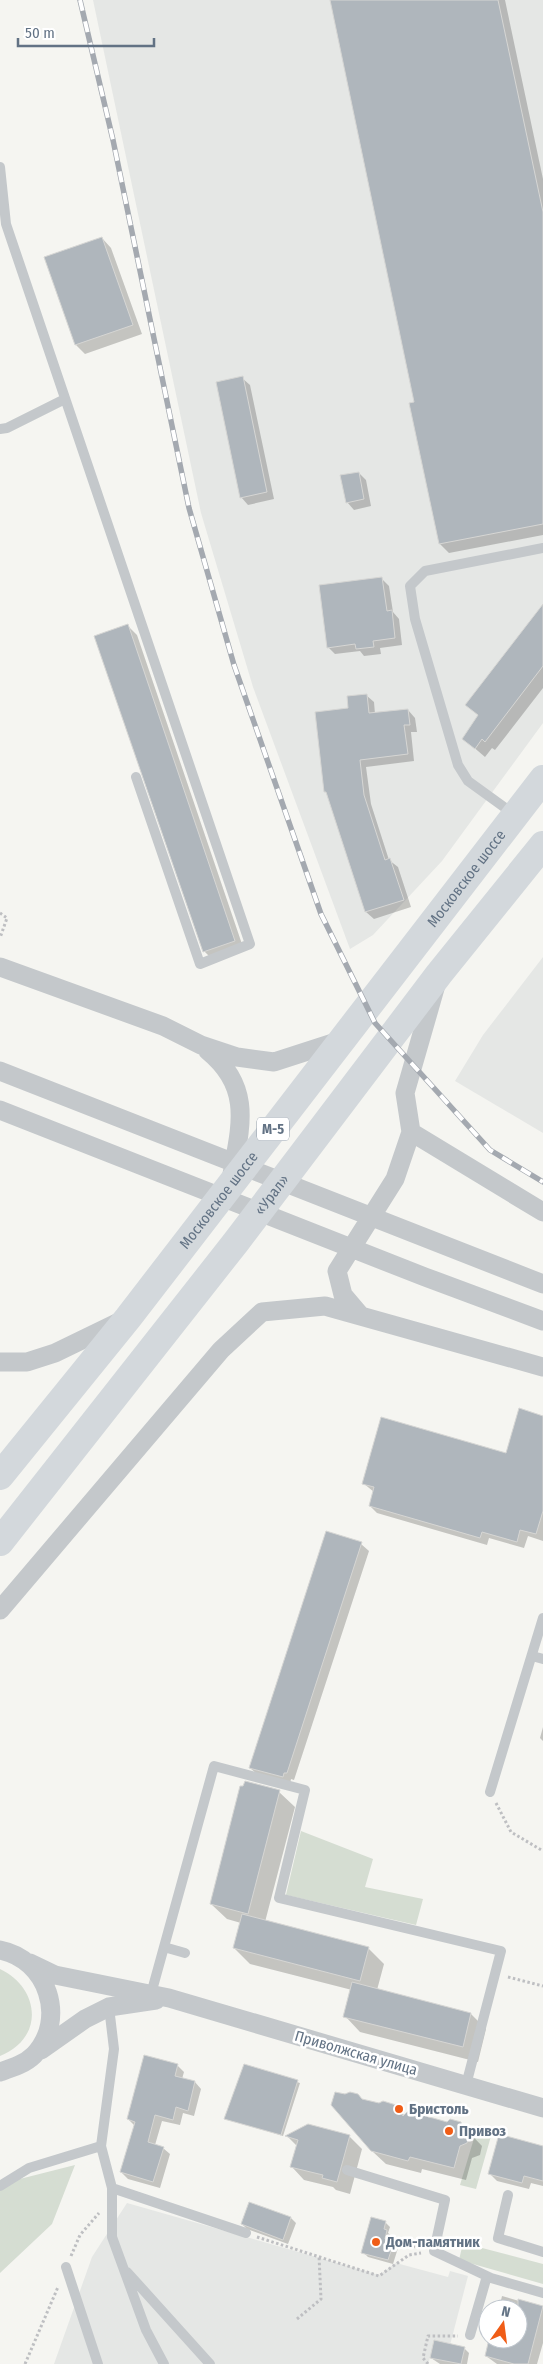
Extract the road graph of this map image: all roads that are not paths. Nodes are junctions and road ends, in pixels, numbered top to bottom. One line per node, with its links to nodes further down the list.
1 (0, 167): 2 (lane)
2 (65, 400): 3 (lane); 5 (lane)
3 (0, 429)
4 (543, 548): 7 (lane)
5 (136, 777)
6 (543, 779): 7 (highway, Московское шоссе / М-5)
7 (514, 815): 12 (highway, Московское шоссе / М-5)
8 (543, 845): 9 (highway, «Урал» / М-5)
9 (535, 865): 11 (highway, «Урал» / М-5)
10 (0, 967): 13 (street)
11 (439, 974): 16 (street); 26 (highway, «Урал» / М-5)
12 (342, 1040): 13 (street); 17 (highway, Московское шоссе / М-5)
13 (201, 1046): 17 (street)
14 (0, 1071): 19 (street)
15 (6, 1116): 22 (street)
16 (411, 1132): 18 (street); 20 (street)
17 (230, 1185): 21 (highway, Московское шоссе / М-5)
18 (543, 1212)
19 (543, 1284)
20 (360, 1315): 24 (street); 27 (street)
21 (128, 1318): 23 (street); 25 (highway, Московское шоссе / М-5)
22 (543, 1321)
23 (0, 1362)
24 (543, 1367)
25 (0, 1476)
26 (0, 1542)
27 (0, 1610)
28 (543, 1618): 29 (lane)
29 (532, 1656): 30 (lane); 31 (lane)
30 (543, 1659)
31 (490, 1792)
32 (164, 1947): 34 (lane); 36 (lane); 39 (lane)
33 (0, 1950): 35 (street, Приволжская улица)
34 (185, 1953)
35 (30, 1963): 36 (street, Приволжская улица); 38 (street)
36 (160, 1996): 37 (street); 39 (street, Приволжская улица)
37 (109, 2007): 38 (street); 41 (lane)
38 (8, 2069)
39 (466, 2085): 40 (street, Приволжская улица)
40 (543, 2108)
41 (101, 2146): 43 (lane); 44 (lane)
42 (347, 2170): 50 (lane)
43 (0, 2186)
44 (112, 2188): 46 (lane); 48 (lane)
45 (508, 2195): 47 (lane)
46 (246, 2233)
47 (543, 2252)
48 (123, 2267): 54 (lane); 55 (lane)
49 (66, 2268): 53 (lane)
50 (487, 2276): 51 (lane); 52 (lane)
51 (543, 2293)
52 (470, 2335)
53 (98, 2364)
54 (164, 2364)
55 (210, 2364)

